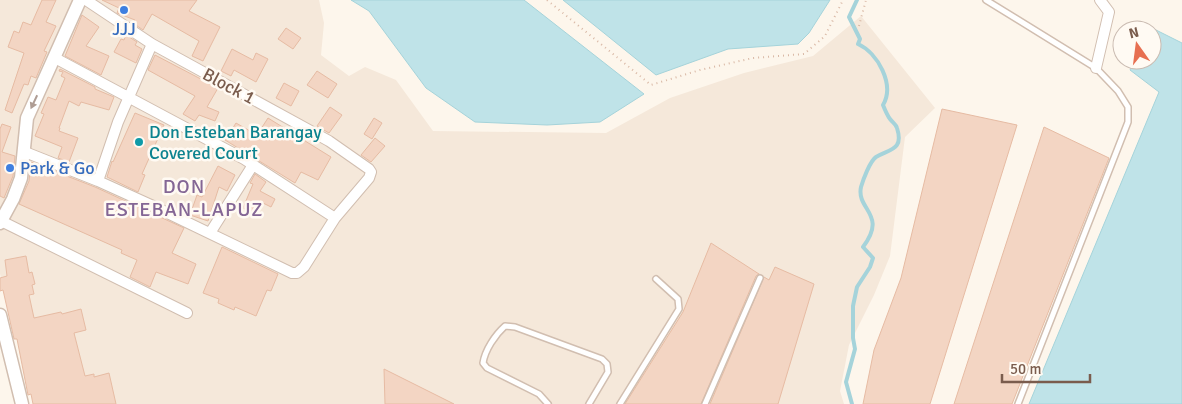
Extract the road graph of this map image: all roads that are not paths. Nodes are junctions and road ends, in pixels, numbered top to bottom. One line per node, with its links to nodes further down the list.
1 (80, 0): 6 (street)
2 (86, 0): 5 (street, Block 1)
3 (986, 0): 7 (lane)
4 (1100, 0): 7 (street)
5 (152, 44): 8 (street); 12 (street, Block 1)
6 (55, 58): 8 (street); 9 (street, one-way to 9)
7 (1096, 68): 24 (lane)
8 (128, 96): 10 (street); 11 (street)
9 (24, 152): 11 (street); 13 (street)
10 (252, 164): 12 (street); 14 (street)
11 (98, 181): 14 (street)
12 (335, 218): 14 (street)
13 (1, 222): 17 (street)
14 (210, 232)
15 (760, 278): 23 (lane)
16 (656, 279): 22 (lane)
17 (187, 314)
18 (0, 315): 19 (street)
19 (22, 404)
20 (548, 404): 21 (lane)
21 (589, 404)
22 (620, 404)
23 (705, 404)
24 (1018, 404)

